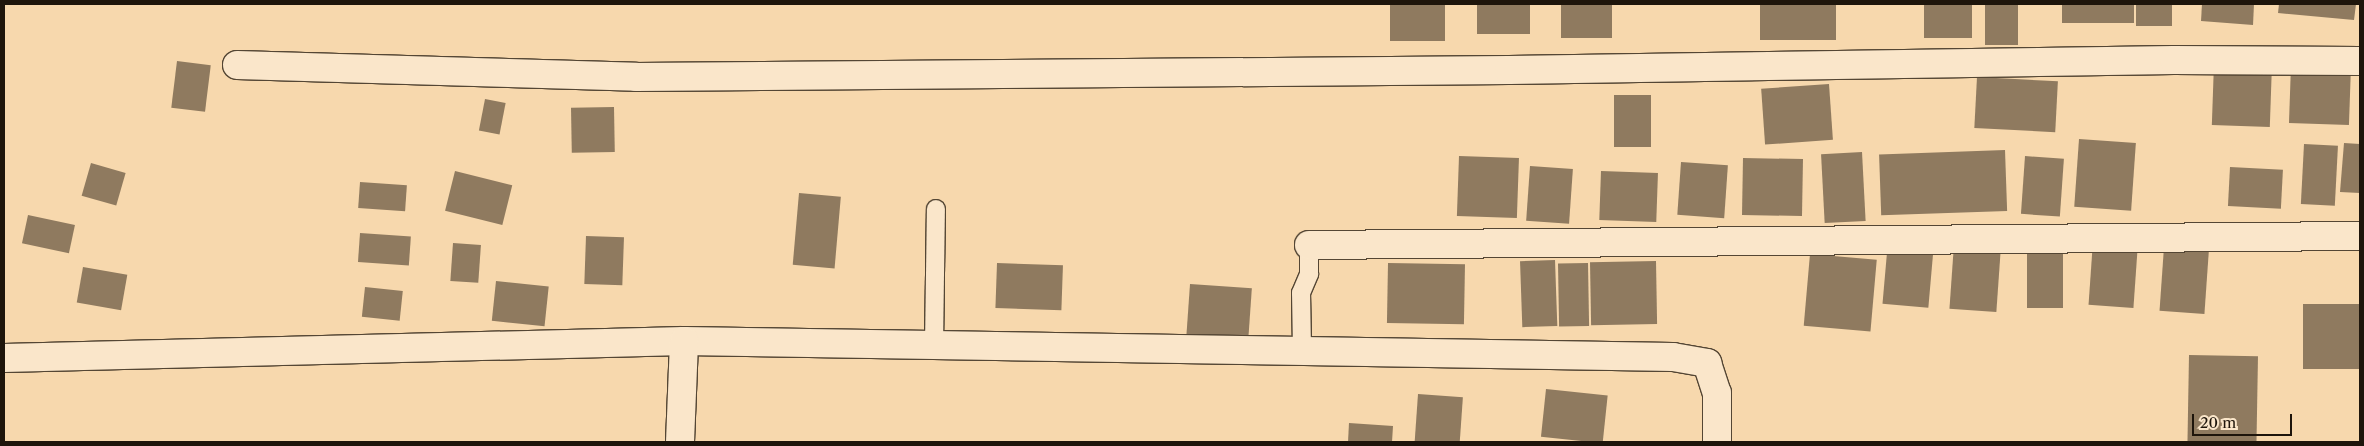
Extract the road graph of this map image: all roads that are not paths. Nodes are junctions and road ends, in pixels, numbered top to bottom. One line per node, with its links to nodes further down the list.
1 (2360, 61): 2 (street)
2 (237, 65)
3 (936, 209): 7 (lane)
4 (2360, 236): 5 (street)
5 (1310, 245): 8 (lane)
6 (684, 341): 7 (street); 9 (street); 10 (street)
7 (934, 346): 8 (street)
8 (1302, 349): 11 (street)
9 (4, 358)
10 (680, 442)
11 (1717, 442)

